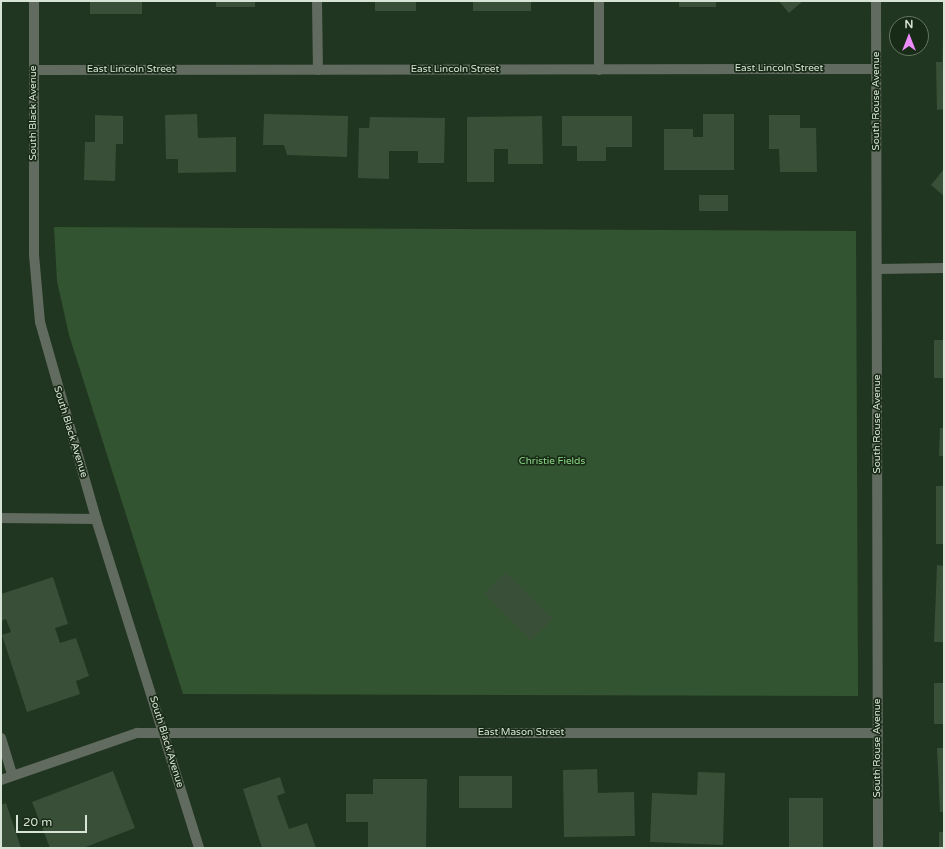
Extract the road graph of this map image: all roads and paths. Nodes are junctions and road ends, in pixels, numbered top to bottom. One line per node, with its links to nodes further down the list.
1 (34, 1): 6 (street, South Black Avenue)
2 (317, 1): 7 (street)
3 (599, 1): 8 (street)
4 (876, 1): 5 (street, South Rouse Avenue)
5 (876, 69): 8 (street, East Lincoln Street); 9 (street, South Rouse Avenue)
6 (34, 70): 7 (street, East Lincoln Street); 12 (street, South Black Avenue)
7 (318, 70): 8 (street, East Lincoln Street)
8 (599, 70)
9 (877, 268): 10 (street); 14 (street, South Rouse Avenue)
10 (944, 268)
11 (1, 518): 12 (street)
12 (96, 519): 13 (street, South Black Avenue)
13 (164, 733): 14 (street, East Mason Street); 16 (street, East Mason Street); 18 (street, South Black Avenue)
14 (878, 733): 19 (street, South Rouse Avenue)
15 (1, 738): 16 (street)
16 (12, 775): 17 (street, East Mason Street)
17 (1, 780)
18 (199, 848)
19 (878, 848)

